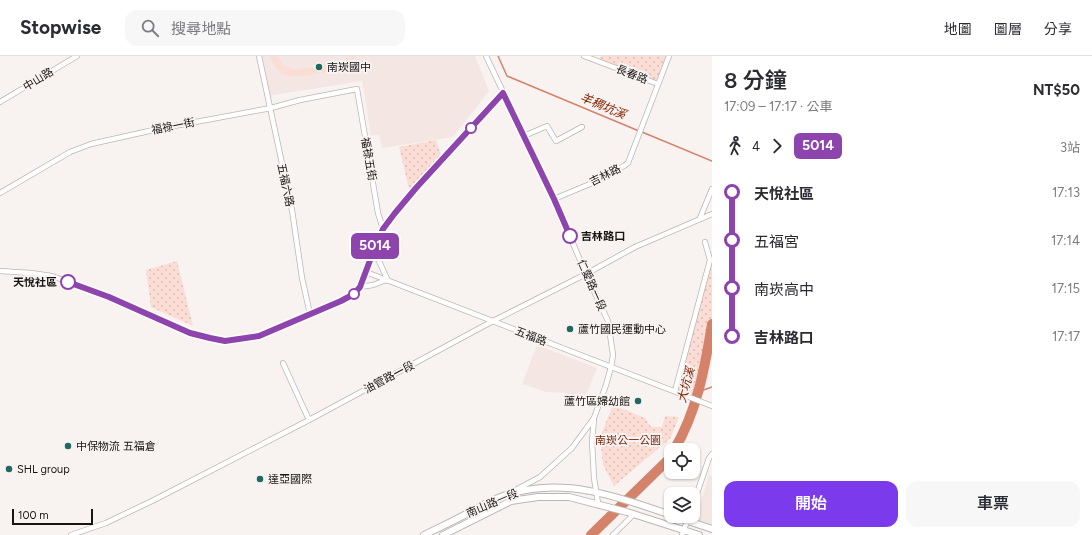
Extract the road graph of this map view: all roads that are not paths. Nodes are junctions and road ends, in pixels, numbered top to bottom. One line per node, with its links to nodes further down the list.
1 (77, 56): 10 (street, 中山路)
2 (259, 56): 11 (street, 五福六路)
3 (486, 56): 9 (street, 仁愛路一段)
4 (584, 56): 6 (street, 長春路)
5 (669, 56): 7 (street)
6 (597, 58): 7 (street, 長春路)
7 (658, 84): 16 (street, 吉林路)
8 (357, 89): 11 (street, 福祿一街); 19 (street, 福祿五街)
9 (503, 93): 13 (street, 仁愛路一段); 19 (street)
10 (0, 102)
11 (271, 108): 15 (street, 福祿一街); 27 (street, 五福六路)
12 (582, 127): 13 (street)
13 (524, 136): 16 (street, 仁愛路一段)
14 (712, 189): 18 (street)
15 (0, 193)
16 (554, 199): 24 (street, 仁愛路一段)
17 (712, 214): 18 (street, 油管路一段)
18 (702, 217): 24 (street, 油管路一段)
19 (383, 229): 21 (street)
20 (705, 242): 31 (street)
21 (373, 253): 23 (street); 25 (street)
22 (0, 271): 27 (street)
23 (366, 272): 25 (street, 五福路); 26 (street)
24 (586, 274): 28 (street, 油管路一段); 30 (street, 仁愛路一段)
25 (387, 280): 26 (street); 28 (street, 五福路)
26 (360, 287): 27 (street)
27 (310, 314)
28 (493, 321): 30 (street, 五福路); 34 (street, 油管路一段)
29 (283, 363): 34 (street)
30 (611, 367): 31 (street, 五福路); 33 (street, 仁愛路一段)
31 (675, 391): 32 (street, 五福路)
32 (712, 406)
33 (594, 418): 37 (street, 仁愛路一段); 38 (street, 仁愛路一段)
34 (310, 420): 45 (street, 油管路一段)
35 (712, 454): 36 (street)
36 (699, 487)
37 (597, 492): 38 (street, 南山路一段); 39 (street, 仁愛路一段); 41 (street, 南山路一段)
38 (509, 494): 46 (street, 南山路一段)
39 (598, 503): 40 (street, 南山路一段); 47 (street, 南山路一段)
40 (630, 513): 44 (street); 48 (street)
41 (664, 513)
42 (699, 523): 43 (street)
43 (712, 529)
44 (683, 532): 49 (street)
45 (71, 535)
46 (424, 535)
47 (443, 535)
48 (613, 535)
49 (699, 535)

